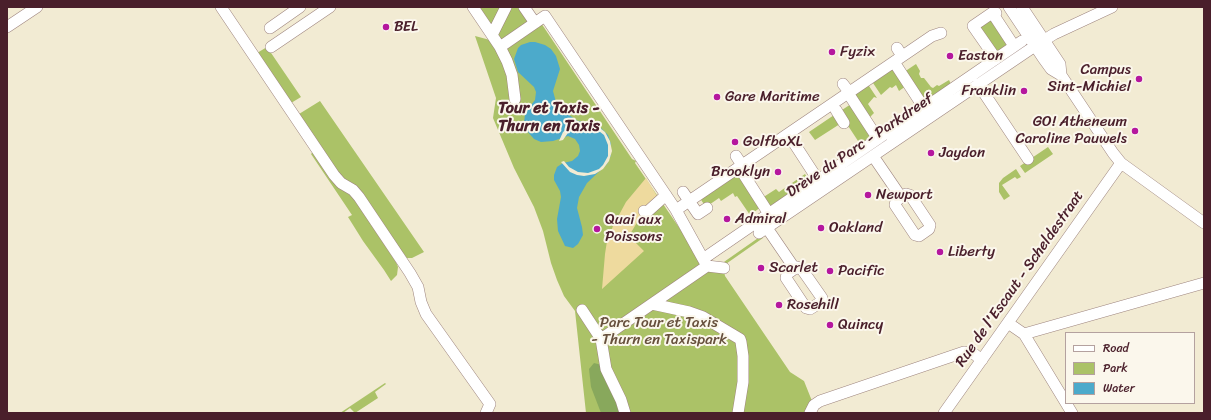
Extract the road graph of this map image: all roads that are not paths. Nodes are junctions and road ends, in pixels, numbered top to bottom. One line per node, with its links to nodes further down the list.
1 (37, 7): 12 (street)
2 (220, 7): 54 (street)
3 (300, 7): 13 (street)
4 (330, 7): 17 (street)
5 (473, 7): 15 (street)
6 (506, 7): 15 (street)
7 (524, 7): 11 (street)
8 (1009, 7): 16 (street)
9 (1022, 7): 16 (street)
10 (1112, 7): 16 (street, Drève du Parc - Parkdreef)
11 (535, 23): 18 (street); 34 (street)
12 (7, 27)
13 (270, 28)
14 (941, 33): 19 (street)
15 (492, 35): 18 (street)
16 (1039, 43): 21 (street, Drève du Parc - Parkdreef); 31 (street)
17 (271, 47)
18 (500, 47): 23 (street)
19 (897, 55): 22 (street); 24 (street)
20 (996, 59): 20 (street); 24 (street)
21 (978, 84): 29 (street, Drève du Parc - Parkdreef); 30 (street)
22 (848, 92): 25 (street); 27 (street); 28 (street)
23 (516, 100)
24 (924, 108): 28 (street)
25 (836, 110): 26 (street); 27 (street)
26 (844, 123)
27 (794, 131): 32 (street); 33 (street)
28 (878, 139): 33 (street)
29 (873, 156): 36 (street); 44 (street, Drève du Parc - Parkdreef)
30 (1028, 159)
31 (1121, 163): 41 (street); 48 (street, Rue de l'Escaut - Scheldestraat)
32 (740, 165): 35 (street); 40 (street)
33 (818, 180): 40 (street)
34 (666, 194): 38 (street); 39 (street)
35 (686, 197): 37 (street); 38 (street)
36 (901, 197)
37 (707, 208)
38 (676, 210): 42 (street)
39 (644, 212)
40 (770, 214): 42 (street)
41 (1204, 223)
42 (705, 262): 43 (street); 46 (street)
43 (721, 264)
44 (795, 269)
45 (1204, 284): 49 (street)
46 (652, 304): 50 (street); 56 (street)
47 (582, 310): 50 (street)
48 (1008, 323): 49 (street); 51 (street, Rue de l'Escaut - Scheldestraat)
49 (1024, 334): 52 (street)
50 (601, 339): 55 (street)
51 (982, 360): 57 (street); 58 (street, Rue de l'Escaut - Scheldestraat)
52 (1065, 401)
53 (1067, 404): 59 (street)
54 (488, 408)
55 (624, 413)
56 (738, 413)
57 (810, 413)
58 (944, 413)
59 (1072, 413)

